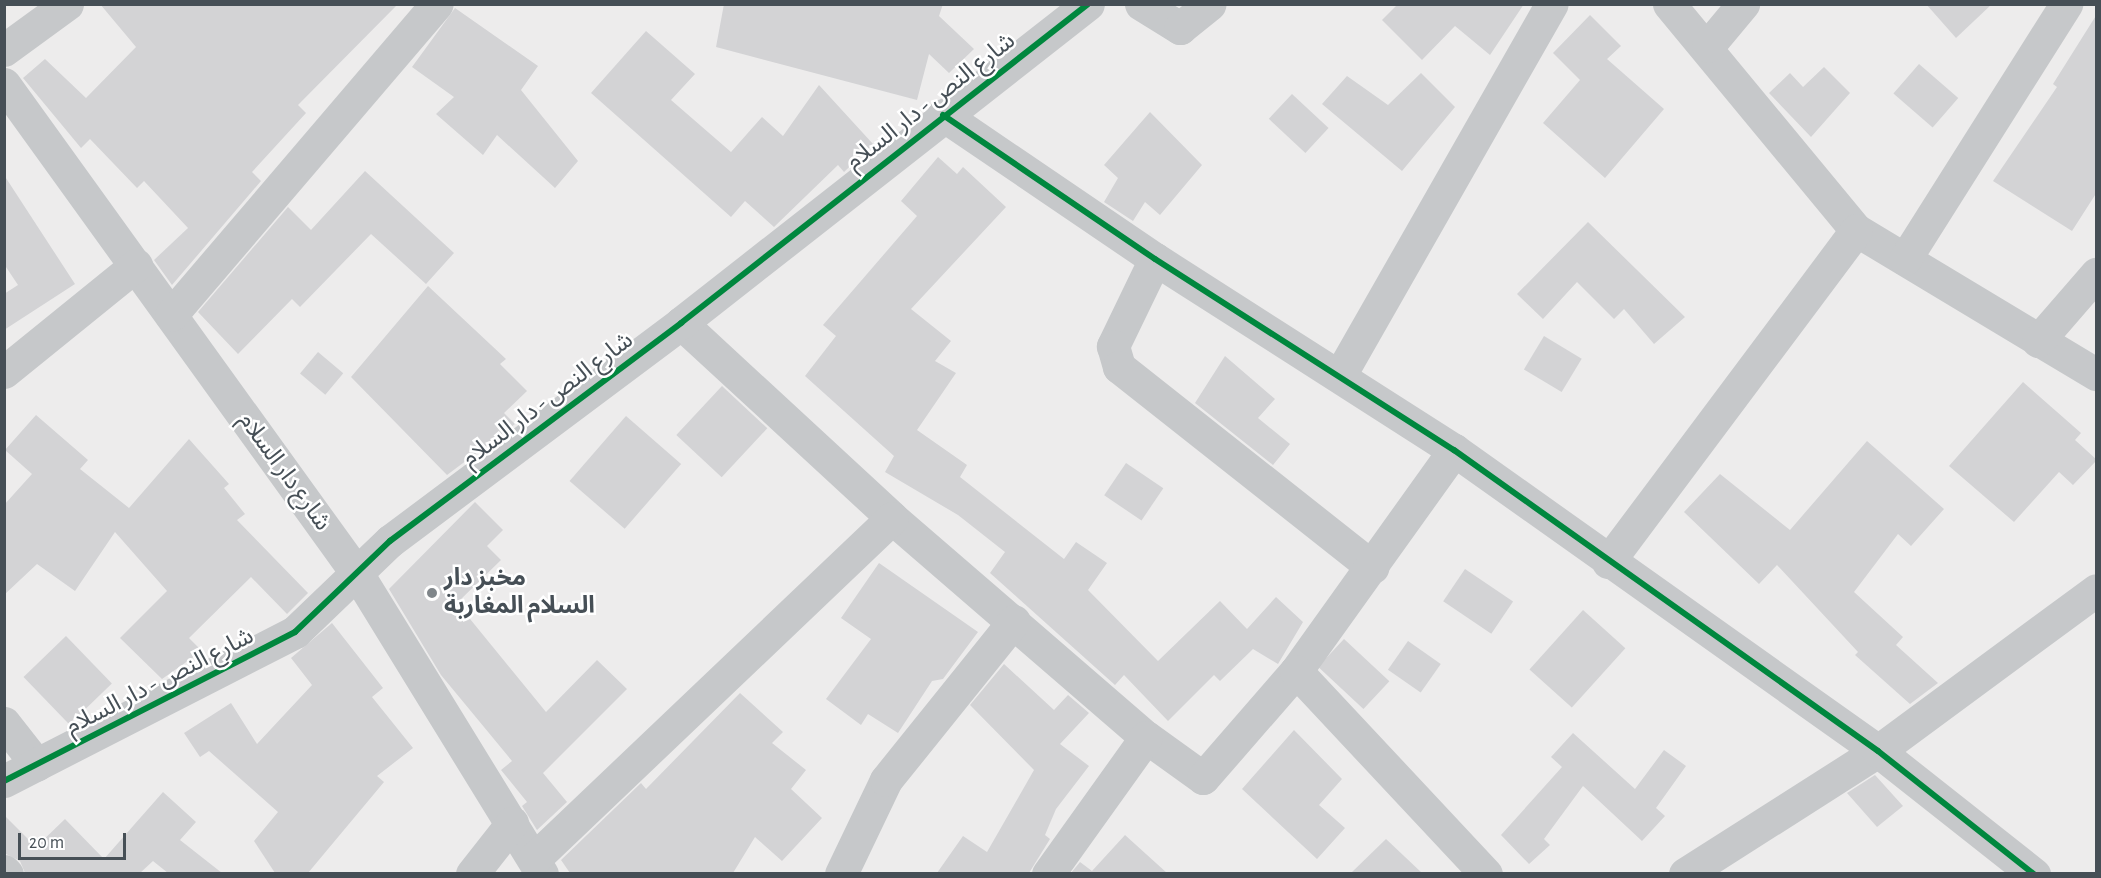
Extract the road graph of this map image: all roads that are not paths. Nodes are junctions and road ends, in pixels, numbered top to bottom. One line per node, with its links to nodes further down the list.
1 (67, 4): 11 (street)
2 (436, 4): 19 (street)
3 (1088, 4): 13 (street, شارع النص - دار السلام)
4 (1142, 4): 5 (street)
5 (1210, 4)
6 (1552, 4): 24 (street)
7 (1669, 4): 10 (street)
8 (1743, 4): 10 (street)
9 (2066, 4): 15 (street)
10 (1708, 46): 14 (street)
11 (4, 50)
12 (4, 84): 17 (street, شارع دار السلام)
13 (943, 115): 16 (street); 20 (street, شارع النص - دار السلام)
14 (1856, 230): 15 (street); 27 (street)
15 (1905, 259): 21 (street)
16 (1155, 260): 24 (street); 28 (street)
17 (136, 265): 19 (street, شارع دار السلام); 22 (street)
18 (2097, 274): 21 (street)
19 (171, 315): 29 (street, شارع دار السلام)
20 (681, 323): 26 (street); 29 (street, شارع النص - دار السلام)
21 (2038, 341): 23 (street)
22 (4, 372)
23 (2097, 374)
24 (1340, 375): 25 (street)
25 (1455, 450): 27 (street); 28 (street)
26 (892, 518): 31 (street); 39 (street)
27 (1608, 562): 35 (street)
28 (1372, 567): 32 (street)
29 (358, 574): 36 (street, شارع النص - دار السلام); 38 (street, شارع دار السلام)
30 (2097, 591): 35 (street)
31 (1014, 621): 34 (street); 41 (street)
32 (1296, 671): 34 (street); 43 (street)
33 (4, 723): 36 (street)
34 (1146, 737): 42 (street)
35 (1878, 751): 44 (street); 45 (street)
36 (37, 765): 37 (street, شارع النص - دار السلام)
37 (4, 781)
38 (512, 823): 39 (street, شارع دار السلام); 40 (street)
39 (538, 866)
40 (472, 873)
41 (841, 873)
42 (1048, 873)
43 (1486, 873)
44 (1685, 873)
45 (2034, 873)

